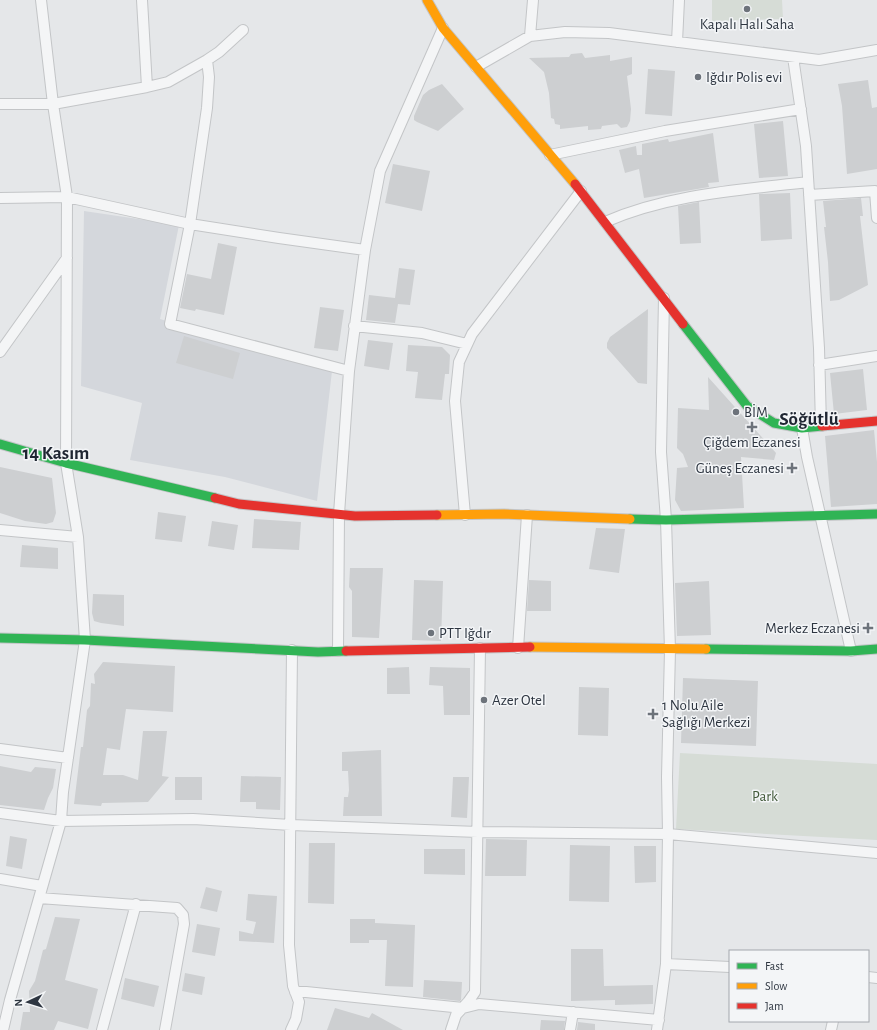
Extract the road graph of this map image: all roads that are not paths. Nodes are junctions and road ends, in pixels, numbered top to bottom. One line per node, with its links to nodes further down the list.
1 (41, 0): 16 (street)
2 (142, 0): 14 (street)
3 (427, 0): 6 (street)
4 (533, 0): 8 (street)
5 (678, 0): 9 (street)
6 (443, 28): 13 (street); 27 (street)
7 (243, 30): 12 (street)
8 (530, 36): 9 (street); 13 (street)
9 (677, 42): 11 (street)
10 (877, 50): 11 (street)
11 (793, 57): 17 (street)
12 (207, 60): 14 (street); 26 (street)
13 (476, 67): 18 (street)
14 (147, 88): 16 (street)
15 (0, 104): 16 (street)
16 (53, 104): 22 (street)
17 (801, 109): 18 (street); 19 (street)
18 (550, 155): 20 (street)
19 (808, 182): 21 (street); 25 (street)
20 (581, 191): 25 (street); 31 (street)
21 (809, 195): 24 (street); 34 (street)
22 (67, 197): 23 (street); 26 (street); 28 (street)
23 (0, 198)
24 (877, 218)
25 (605, 222): 29 (street)
26 (190, 224): 27 (street); 35 (street)
27 (365, 250): 30 (street)
28 (67, 258): 32 (street); 40 (street)
29 (664, 298): 38 (street); 46 (street)
30 (354, 326): 31 (street); 35 (street)
31 (467, 344): 43 (street)
32 (0, 352)
33 (877, 356): 34 (street)
34 (819, 365): 37 (street)
35 (349, 371): 41 (street)
36 (877, 421): 37 (street)
37 (821, 426): 38 (street)
38 (802, 428): 45 (street)
39 (0, 444): 40 (street)
40 (66, 463): 41 (street); 48 (street)
41 (339, 514): 43 (street); 56 (street)
42 (877, 514): 45 (street)
43 (465, 515): 44 (street)
44 (527, 515): 46 (street); 52 (street)
45 (822, 516): 46 (street); 57 (street)
46 (666, 520): 55 (street)
47 (0, 530): 48 (street)
48 (78, 537): 50 (street)
49 (0, 638): 50 (street)
50 (85, 640): 54 (street); 59 (street)
51 (480, 648): 52 (street); 56 (street); 63 (street)
52 (518, 648): 55 (street)
53 (877, 649): 57 (street)
54 (292, 650): 56 (street); 62 (street)
55 (670, 650): 57 (street); 64 (street)
56 (338, 651)
57 (851, 651)
58 (0, 749): 59 (street)
59 (68, 758): 61 (street)
60 (0, 813): 61 (street)
61 (61, 821): 62 (street); 67 (street)
62 (291, 825): 63 (street); 72 (street)
63 (478, 832): 64 (street); 74 (street)
64 (668, 834): 65 (street); 70 (street)
65 (877, 853)
66 (0, 879): 67 (street)
67 (42, 886): 68 (street)
68 (39, 898): 69 (street); 73 (street)
69 (136, 904): 78 (street); 79 (street)
70 (666, 964): 71 (street); 76 (street)
71 (729, 967)
72 (295, 992): 74 (street); 80 (street)
73 (5, 1000): 77 (street)
74 (463, 1008): 75 (street); 81 (street)
75 (573, 1012): 76 (street); 82 (street)
76 (658, 1025)
77 (4, 1030)
78 (102, 1030)
79 (165, 1030)
80 (290, 1030)
81 (451, 1030)
82 (570, 1030)

